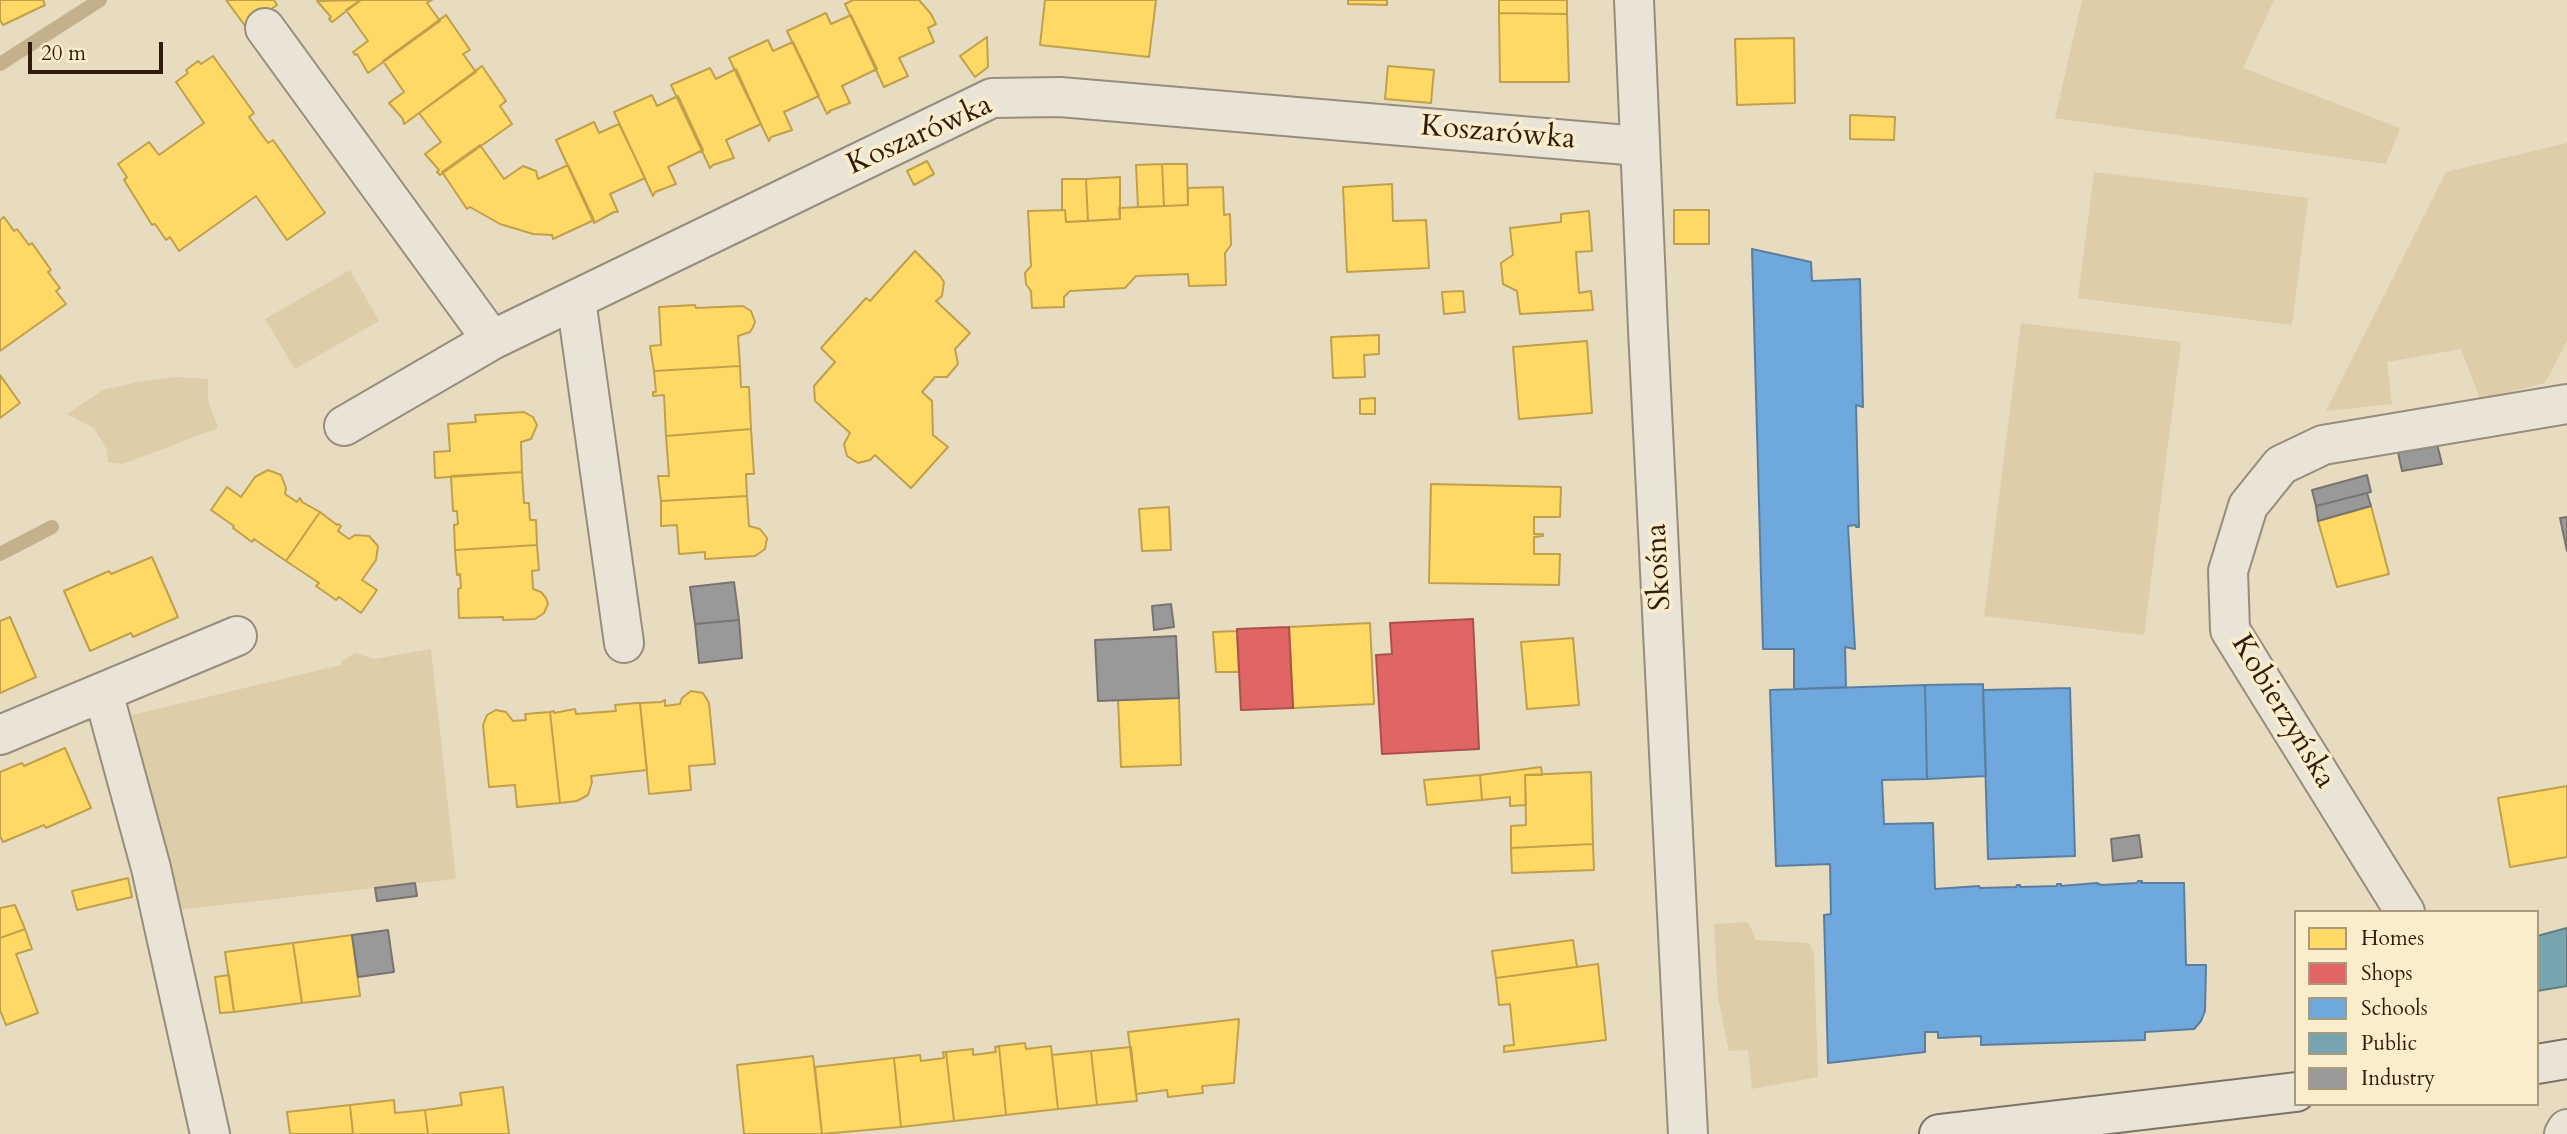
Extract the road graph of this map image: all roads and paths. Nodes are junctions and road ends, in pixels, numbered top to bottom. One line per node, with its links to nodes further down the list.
1 (1634, 0): 3 (street, Skośna)
2 (265, 28): 5 (street)
3 (1639, 146): 4 (street, Koszarówka); 18 (street, Skośna)
4 (576, 300): 5 (street, Koszarówka); 9 (street)
5 (492, 341): 7 (street, Koszarówka)
6 (2567, 404): 12 (street, Kobierzyńska)
7 (344, 426)
8 (237, 636): 10 (street)
9 (624, 643)
10 (103, 692): 11 (street); 17 (street)
11 (0, 734)
12 (2404, 910)
13 (2567, 1059): 14 (street)
14 (2539, 1063)
15 (2294, 1092): 19 (street)
16 (2567, 1129): 20 (street)
17 (210, 1134)
18 (1688, 1134)
19 (1939, 1134)
20 (2564, 1134)

